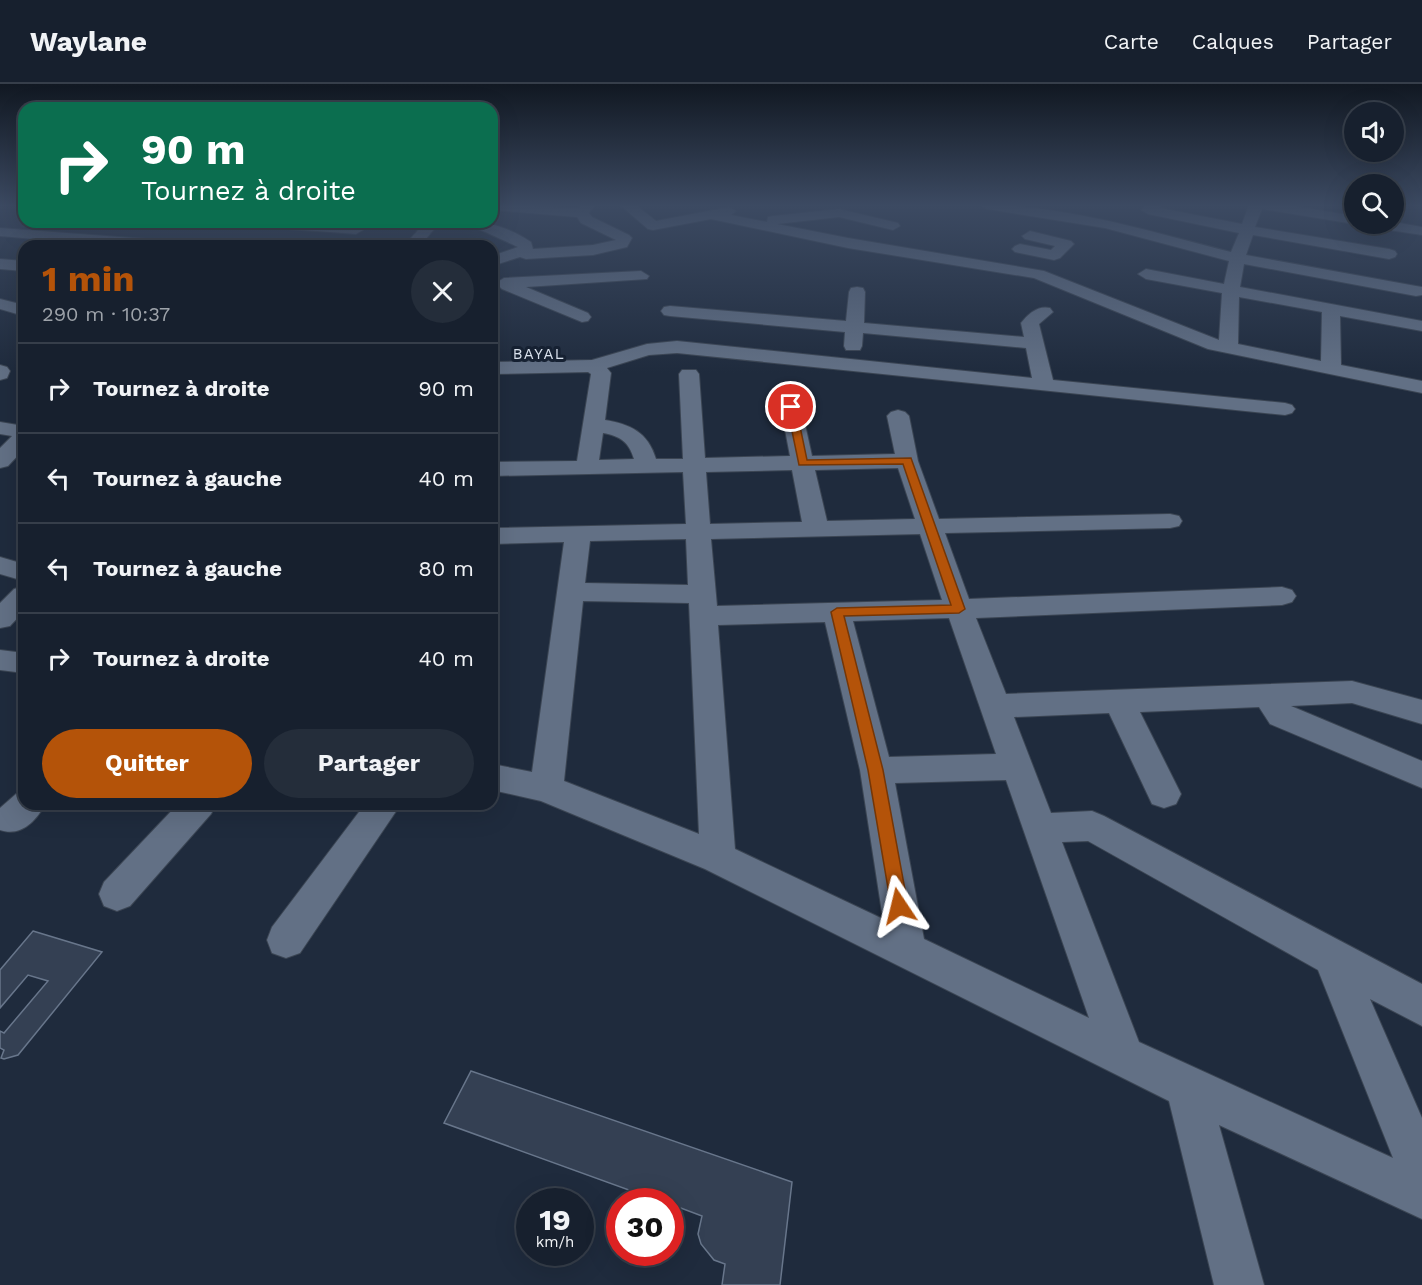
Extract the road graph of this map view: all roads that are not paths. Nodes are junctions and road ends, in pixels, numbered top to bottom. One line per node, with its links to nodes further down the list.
1 (527, 261): 13 (street)
2 (958, 261): 10 (street)
3 (1012, 261): 10 (street)
4 (1158, 261): 8 (street)
5 (1236, 261): 14 (street)
6 (1254, 261): 15 (street)
7 (0, 264): 9 (street)
8 (1155, 264): 14 (street); 19 (street)
9 (18, 266)
10 (1006, 269): 19 (street)
11 (641, 276): 13 (street)
12 (498, 280): 13 (street); 25 (street)
13 (530, 282)
14 (1231, 289): 21 (street); 30 (street)
15 (1416, 291)
16 (857, 292): 27 (street)
17 (18, 298): 18 (street)
18 (2, 305): 20 (street)
19 (1116, 305): 30 (street)
20 (18, 309)
21 (1331, 309): 26 (street); 33 (street)
22 (670, 311): 24 (street)
23 (1044, 312): 28 (street)
24 (696, 314): 27 (street); 29 (street)
25 (582, 317)
26 (1422, 326)
27 (854, 328): 28 (street); 32 (street)
28 (1034, 344): 36 (street)
29 (677, 347): 31 (street); 32 (street)
30 (1228, 348): 33 (street)
31 (593, 366): 34 (street); 41 (street)
32 (852, 367): 36 (street)
33 (1330, 369): 37 (street)
34 (498, 374)
35 (689, 374): 48 (street)
36 (1044, 385): 39 (street)
37 (1422, 387)
38 (788, 388): 47 (street)
39 (1285, 409)
40 (897, 416): 46 (street)
41 (593, 425): 49 (street); 50 (street)
42 (0, 428): 43 (street)
43 (18, 431)
44 (18, 444): 45 (street)
45 (0, 461)
46 (907, 461): 47 (street); 53 (street)
47 (803, 463): 48 (street); 54 (street)
48 (695, 465): 49 (street); 55 (street)
49 (647, 466): 50 (street)
50 (587, 467): 51 (street)
51 (498, 470)
52 (1170, 521): 53 (street)
53 (930, 526): 54 (street); 64 (street)
54 (816, 529): 55 (street)
55 (700, 531): 56 (street); 63 (street)
56 (578, 534): 57 (street); 60 (street)
57 (498, 536)
58 (0, 565): 59 (street)
59 (18, 571)
60 (572, 592): 63 (street); 77 (street)
61 (1281, 596): 64 (street)
62 (18, 601): 66 (street)
63 (704, 605): 65 (street); 82 (street)
64 (959, 609): 65 (street); 71 (street)
65 (837, 612): 74 (street)
66 (0, 619)
67 (0, 660): 68 (street)
68 (18, 662)
69 (1267, 695): 70 (street); 72 (street); 75 (street)
70 (1119, 701): 71 (street); 78 (street)
71 (996, 706): 73 (street)
72 (1422, 712)
73 (1018, 767): 74 (street); 81 (street)
74 (876, 770): 85 (street)
75 (1422, 775)
76 (498, 778): 77 (street)
77 (546, 788): 82 (street)
78 (1164, 795)
79 (194, 810): 83 (street)
80 (380, 810): 84 (street)
81 (1041, 828): 86 (street); 88 (street)
82 (718, 858): 85 (street)
83 (117, 894)
84 (286, 940)
85 (907, 951): 88 (street)
86 (1332, 957): 87 (street); 90 (street)
87 (1422, 1006)
88 (1124, 1057): 89 (street)
89 (1186, 1088): 91 (street); 92 (street)
90 (1422, 1172)
91 (1422, 1195)
92 (1239, 1285)

